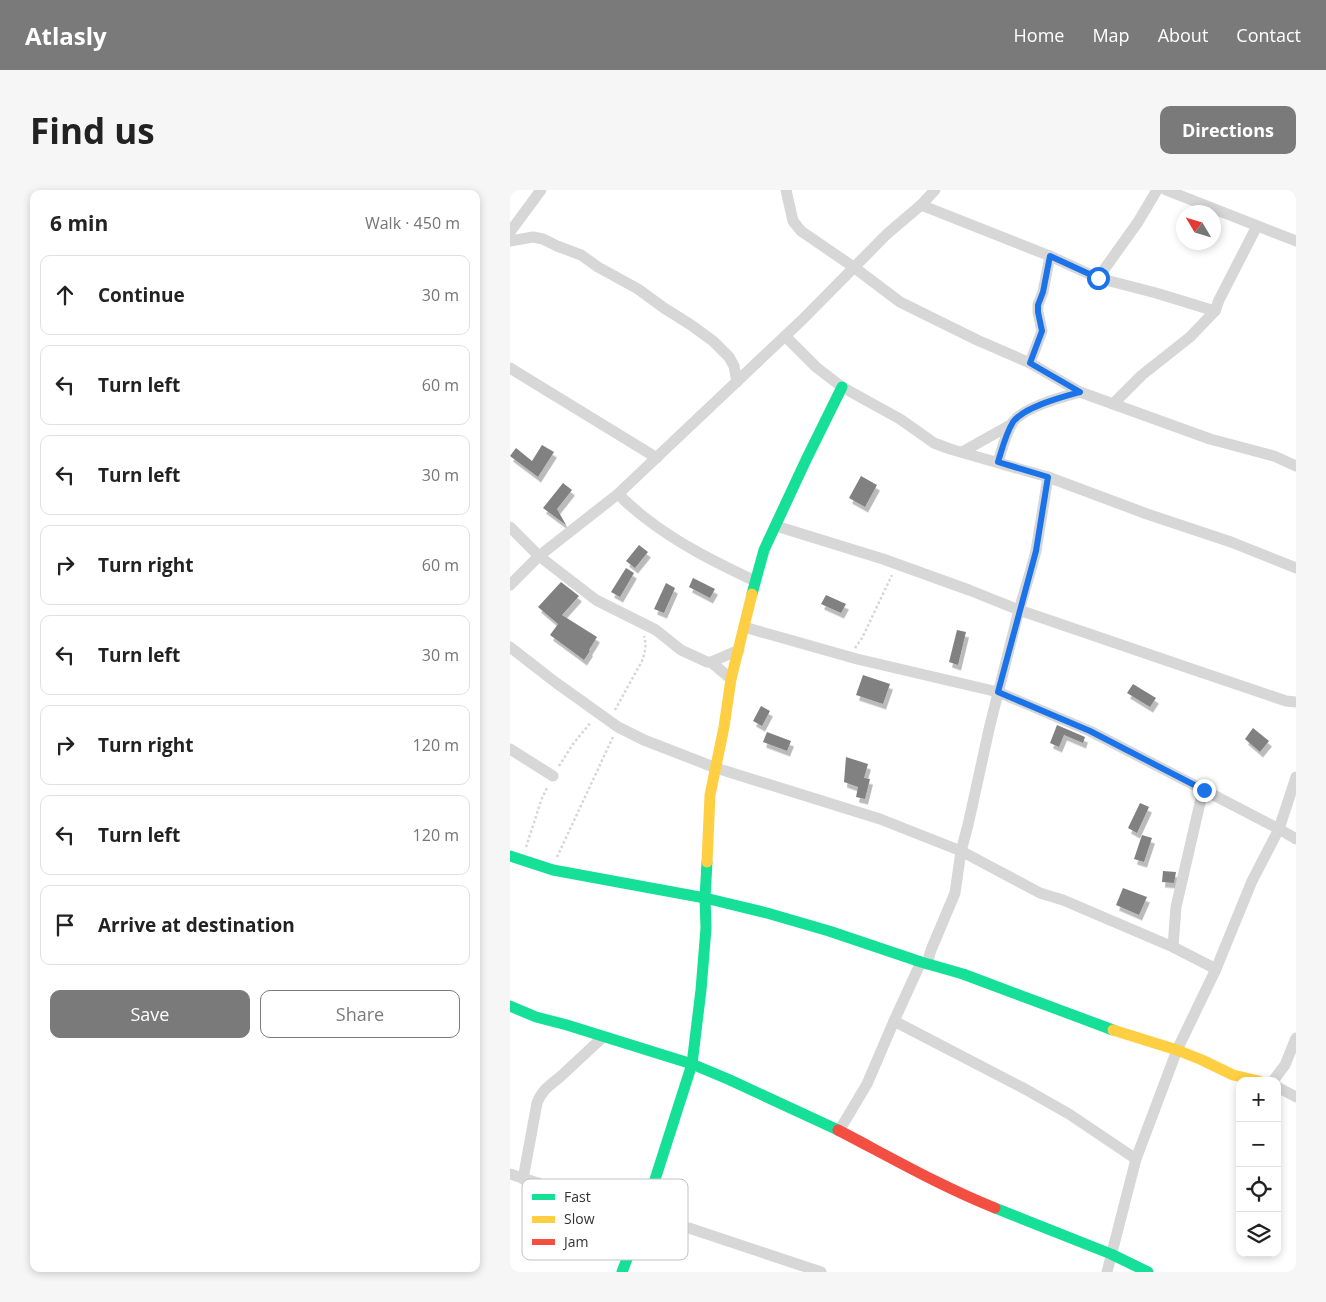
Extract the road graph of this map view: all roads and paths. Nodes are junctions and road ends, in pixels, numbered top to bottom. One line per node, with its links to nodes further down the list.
1 (541, 190): 8 (street)
2 (786, 190): 12 (street)
3 (935, 190): 6 (street)
4 (1157, 190): 13 (street)
5 (1166, 190): 7 (street)
6 (921, 205): 11 (street); 12 (street)
7 (1257, 226): 9 (street); 14 (street)
8 (510, 232)
9 (1296, 241)
10 (510, 242): 18 (street)
11 (1050, 256): 13 (street); 16 (street)
12 (855, 268): 15 (street); 16 (street)
13 (1098, 278): 14 (street)
14 (1215, 311): 21 (street)
15 (785, 336): 18 (street); 19 (street)
16 (1030, 363): 20 (street)
17 (510, 368): 24 (street)
18 (737, 382): 24 (street)
19 (842, 387): 23 (street); 29 (street)
20 (1080, 392): 21 (street); 22 (street)
21 (1113, 404): 26 (street)
22 (1012, 424): 23 (street); 25 (street)
23 (962, 452): 25 (street)
24 (657, 458): 28 (street)
25 (998, 462): 27 (street)
26 (1296, 466)
27 (1048, 477): 33 (street); 36 (street)
28 (618, 494): 31 (street); 34 (street)
29 (776, 526): 32 (street); 34 (street)
30 (510, 527): 31 (street)
31 (540, 556): 35 (street); 37 (street)
32 (896, 564): 36 (street); 41 (path)
33 (1296, 568)
34 (755, 581): 38 (street)
35 (510, 585)
36 (1019, 610): 44 (street); 45 (street)
37 (638, 622): 42 (street); 46 (path)
38 (744, 627): 40 (street); 41 (street)
39 (510, 647): 46 (street)
40 (739, 650): 42 (street); 43 (street)
41 (848, 656): 44 (street)
42 (711, 662): 43 (street)
43 (732, 679): 48 (street)
44 (998, 692): 51 (street); 54 (street)
45 (1296, 702)
46 (613, 723): 48 (street); 56 (path)
47 (510, 749): 49 (street)
48 (716, 768): 54 (street); 57 (street)
49 (553, 776)
50 (1296, 777): 52 (street)
51 (1204, 790): 52 (street); 58 (street)
52 (1279, 829): 53 (street); 60 (street)
53 (1296, 839)
54 (961, 851): 58 (street); 59 (street)
55 (510, 856): 56 (street)
56 (554, 870): 57 (street)
57 (705, 898): 59 (street); 66 (street)
58 (1172, 947): 60 (street)
59 (924, 963): 62 (street); 65 (street)
60 (1216, 969): 65 (street)
61 (510, 1006): 63 (street)
62 (894, 1021): 71 (street); 72 (street)
63 (603, 1037): 66 (street); 74 (street)
64 (1296, 1038): 68 (street)
65 (1178, 1050): 67 (street); 72 (street)
66 (692, 1064): 71 (street); 76 (street)
67 (1238, 1077)
68 (1276, 1077)
69 (1281, 1089): 70 (street)
70 (1296, 1097)
71 (839, 1131): 78 (street)
72 (1136, 1159): 78 (street)
73 (510, 1174): 74 (street)
74 (524, 1178): 75 (street)
75 (527, 1179)
76 (654, 1179)
77 (688, 1228): 81 (street)
78 (1112, 1254): 82 (street); 83 (street)
79 (626, 1260): 80 (street)
80 (622, 1272)
81 (821, 1272)
82 (1107, 1272)
83 (1148, 1272)

